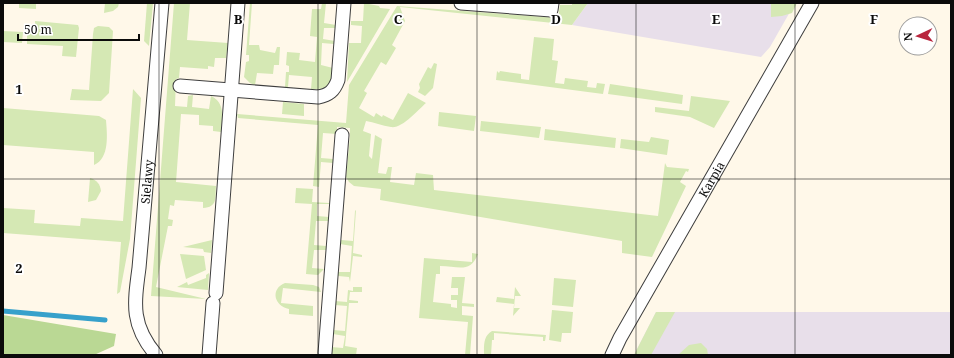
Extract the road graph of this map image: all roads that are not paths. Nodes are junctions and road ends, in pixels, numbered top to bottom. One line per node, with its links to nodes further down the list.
1 (162, 3): 11 (street, Sielawy)
2 (238, 3): 8 (street)
3 (344, 3): 8 (street)
4 (462, 3): 5 (street)
5 (552, 3)
6 (812, 3): 13 (street, Karpia)
7 (180, 86): 8 (street)
8 (232, 90): 12 (street)
9 (342, 135): 10 (street)
10 (325, 353)
11 (156, 355)
12 (209, 355)
13 (612, 355)

